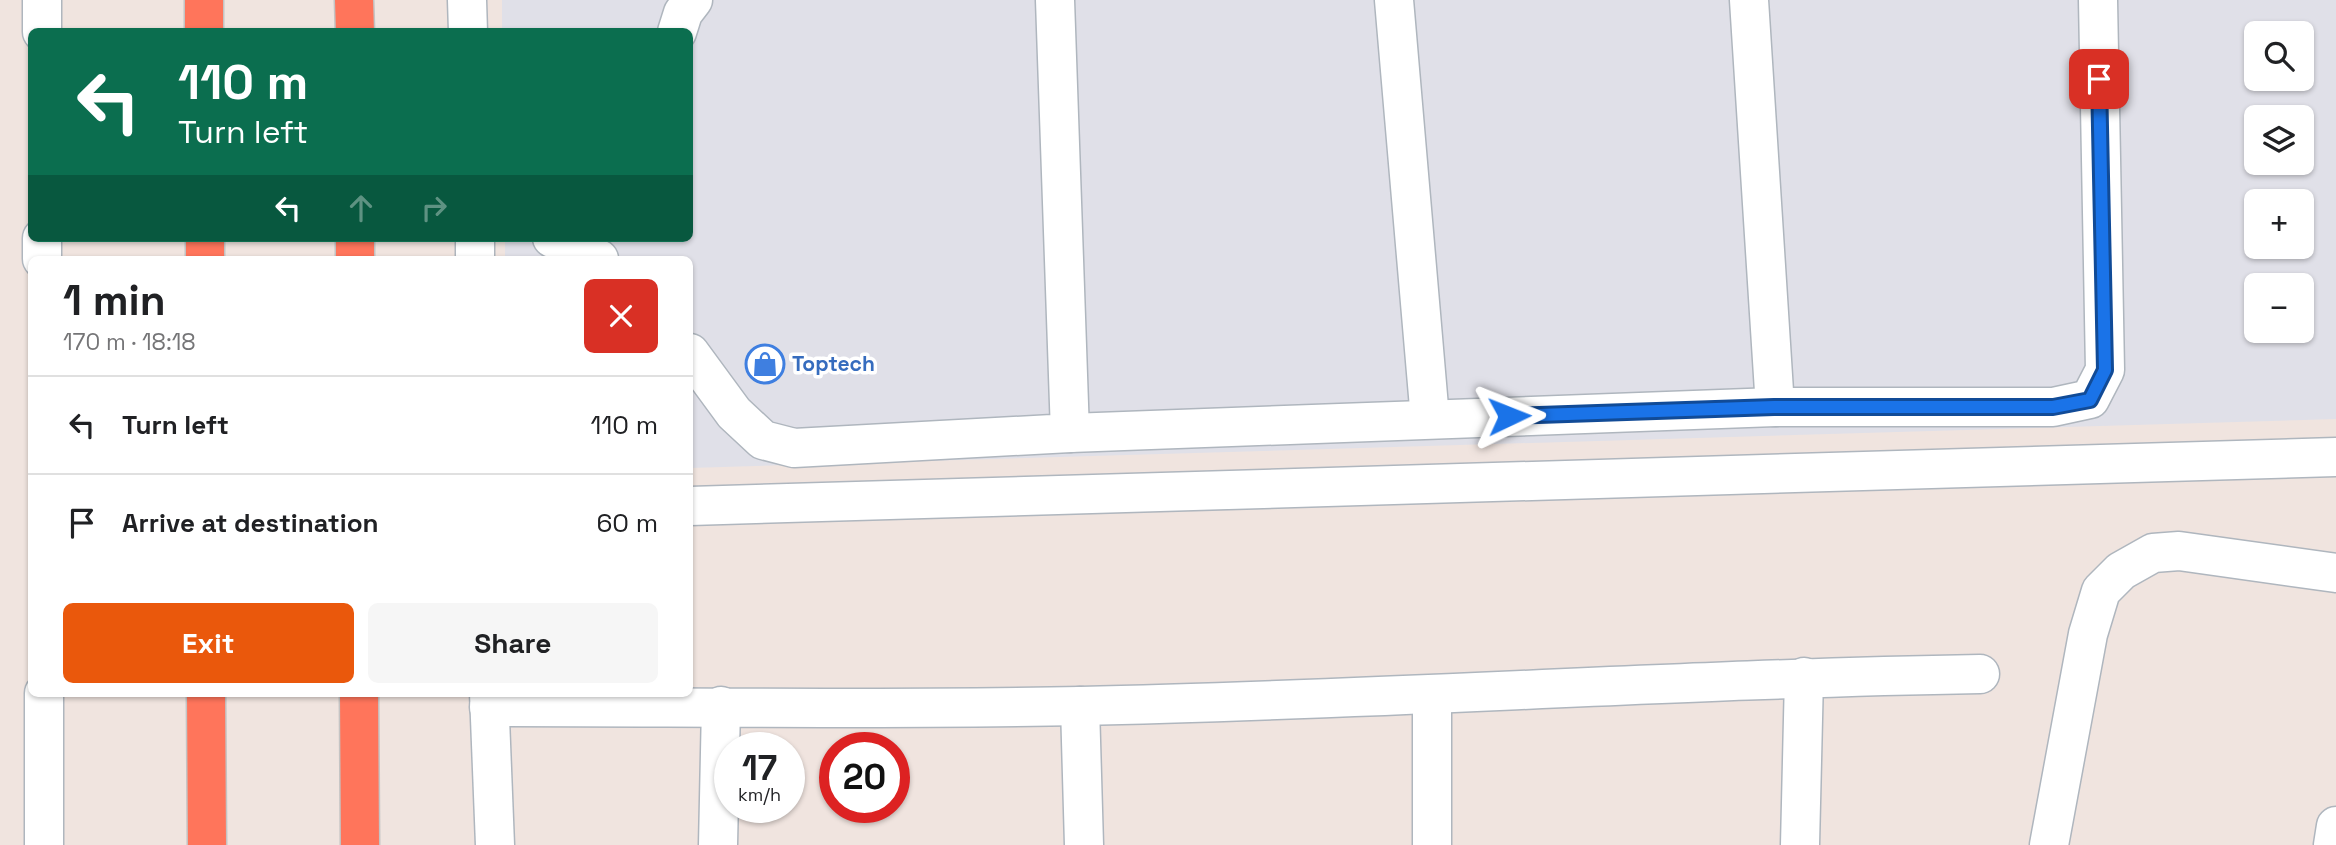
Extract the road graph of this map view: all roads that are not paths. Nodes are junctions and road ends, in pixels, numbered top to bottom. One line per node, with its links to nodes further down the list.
1 (42, 0): 10 (street)
2 (204, 0): 11 (highway)
3 (355, 0): 12 (highway)
4 (467, 0): 13 (street)
5 (693, 0): 14 (street)
6 (1055, 0): 20 (street)
7 (1394, 0): 19 (street)
8 (1749, 0): 18 (street)
9 (2098, 0): 18 (street)
10 (42, 28)
11 (204, 28)
12 (355, 28)
13 (468, 28)
14 (678, 28)
15 (561, 242): 16 (street)
16 (592, 256)
17 (693, 356): 20 (street)
18 (1774, 407): 19 (street)
19 (1430, 419): 20 (street)
20 (1070, 433)
21 (2336, 457): 22 (street)
22 (693, 506)
23 (2336, 573): 42 (street)
24 (1980, 674): 25 (street)
25 (1804, 677): 26 (street); 41 (street)
26 (1432, 695): 32 (street); 40 (street)
27 (44, 697): 34 (street)
28 (206, 697): 35 (highway)
29 (359, 697): 36 (highway)
30 (489, 700): 31 (street); 37 (street)
31 (721, 706): 32 (street); 38 (street)
32 (1080, 706): 39 (street)
33 (2336, 826): 43 (street)
34 (44, 845)
35 (207, 845)
36 (360, 845)
37 (495, 845)
38 (718, 845)
39 (1084, 845)
40 (1432, 845)
41 (1800, 845)
42 (2049, 845)
43 (2333, 845)

